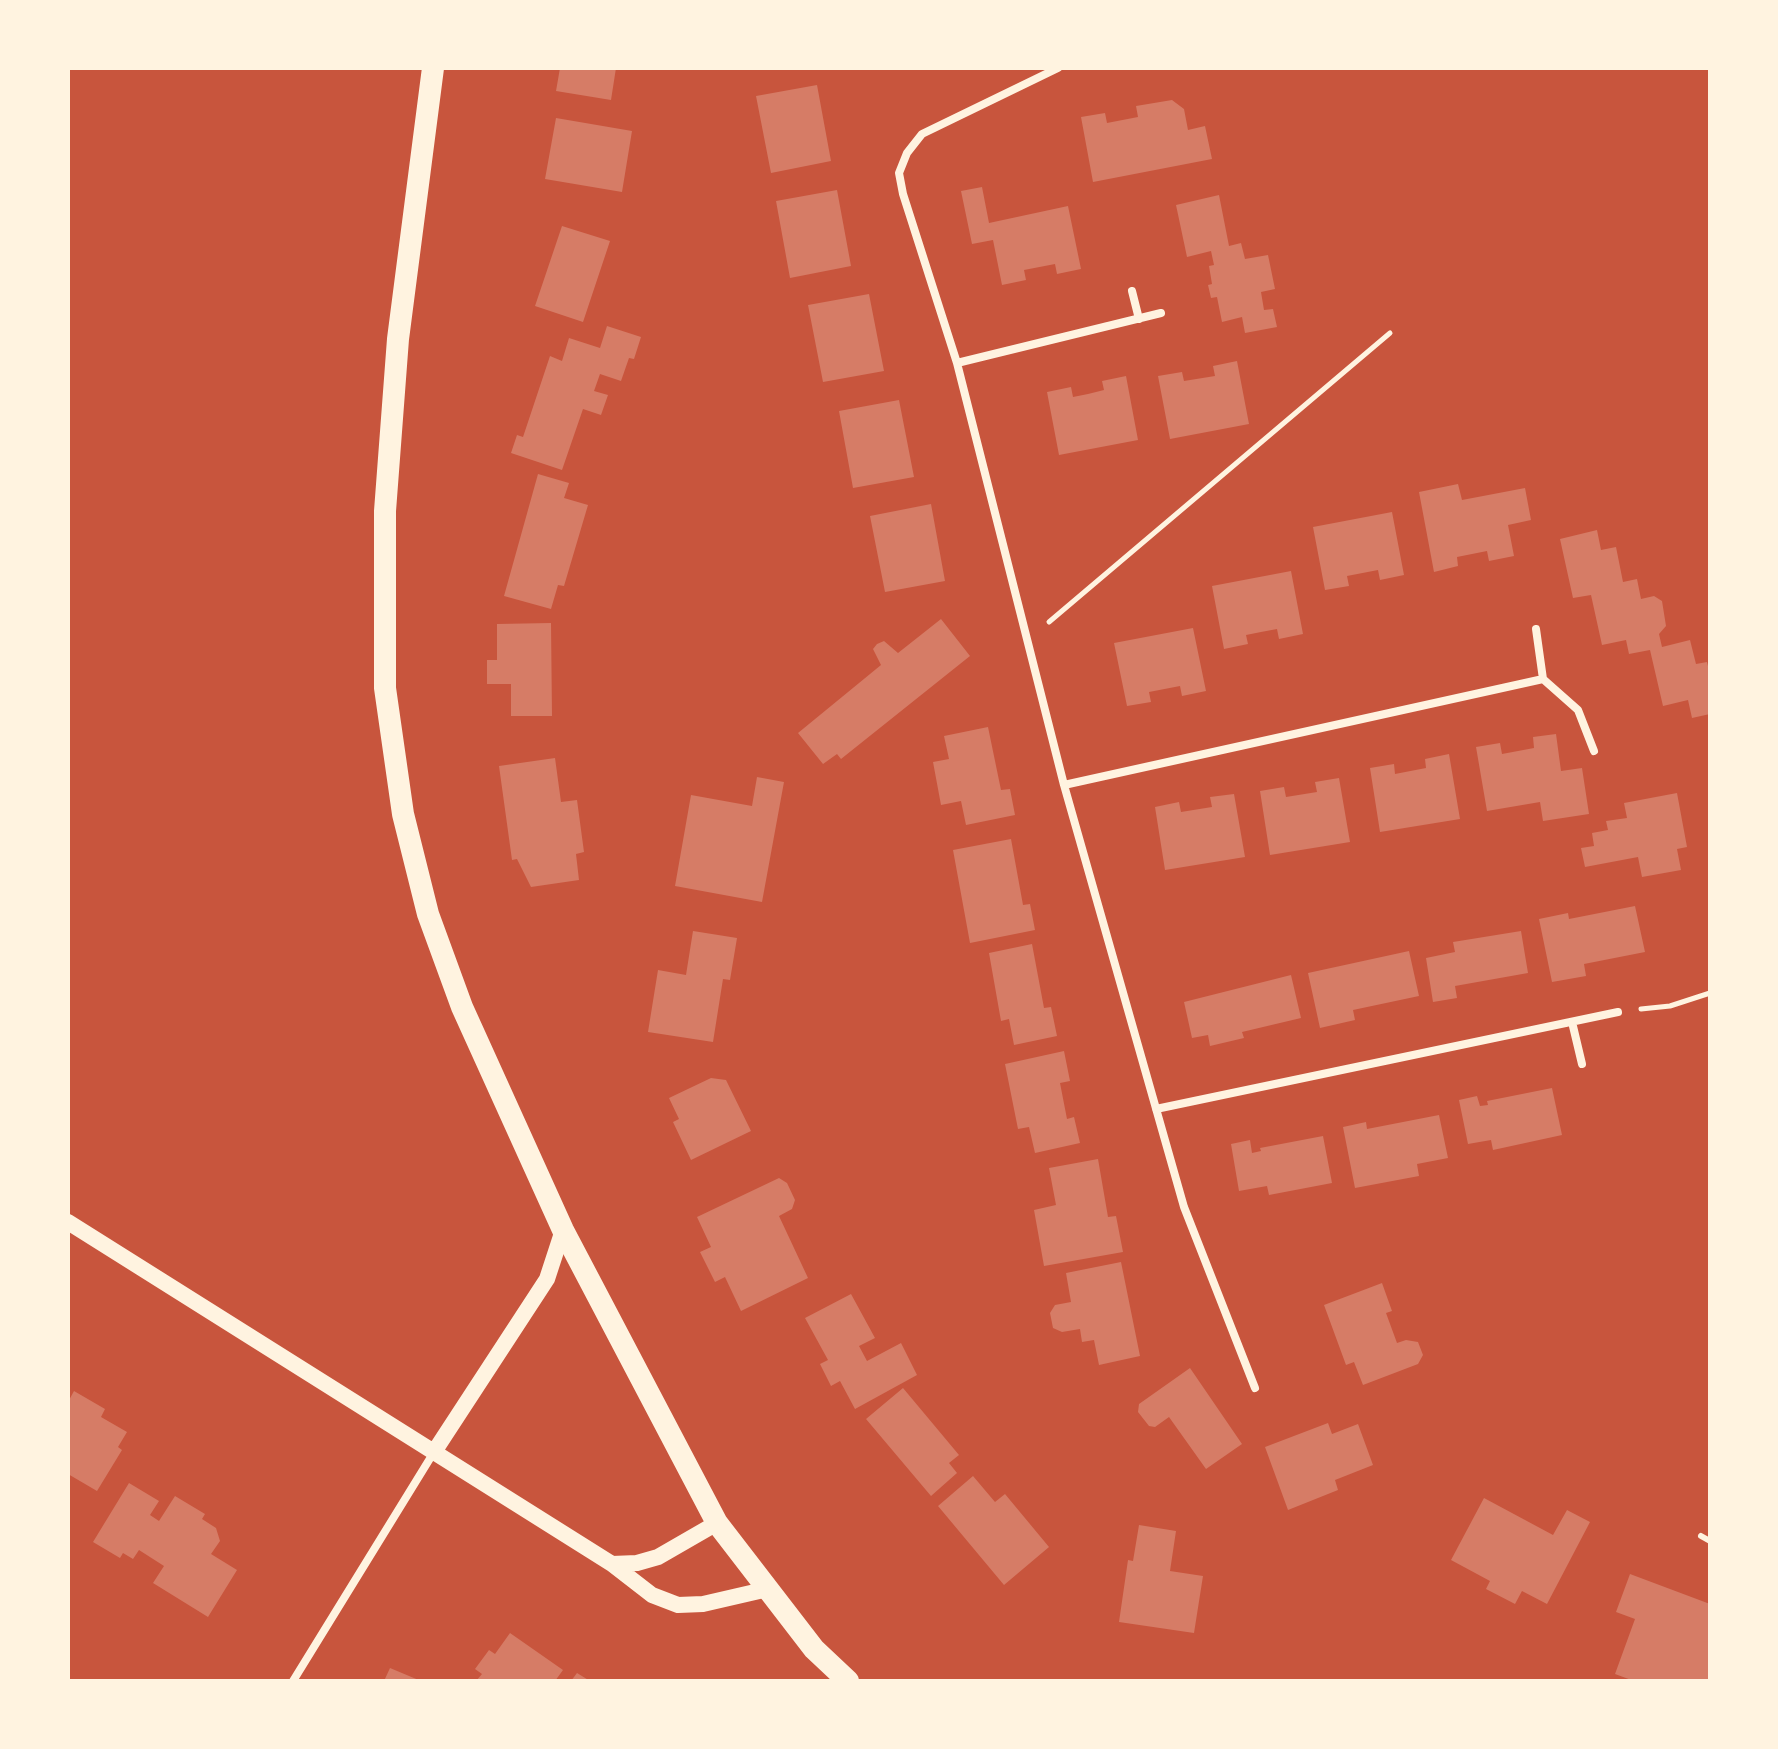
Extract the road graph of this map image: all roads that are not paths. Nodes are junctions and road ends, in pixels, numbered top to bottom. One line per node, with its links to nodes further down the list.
1 (433, 68): 16 (highway)
2 (1058, 68): 6 (street)
3 (1132, 291): 5 (street)
4 (1161, 313): 5 (street)
5 (1139, 319): 6 (street)
6 (957, 363): 10 (street)
7 (1536, 629): 8 (street)
8 (1543, 679): 9 (street); 10 (street)
9 (1594, 751)
10 (1064, 785): 14 (street)
11 (1618, 1012): 12 (street)
12 (1572, 1022): 13 (street); 14 (street)
13 (1582, 1064)
14 (1156, 1109): 17 (street)
15 (68, 1222): 18 (main road)
16 (563, 1230): 18 (main road); 19 (highway)
17 (1255, 1388)
18 (434, 1452): 22 (main road); 24 (street)
19 (717, 1523): 22 (main road); 23 (highway)
20 (1701, 1536): 21 (lane)
21 (1710, 1541)
22 (612, 1564): 23 (main road)
23 (768, 1589): 25 (highway)
24 (293, 1681)
25 (848, 1681)

